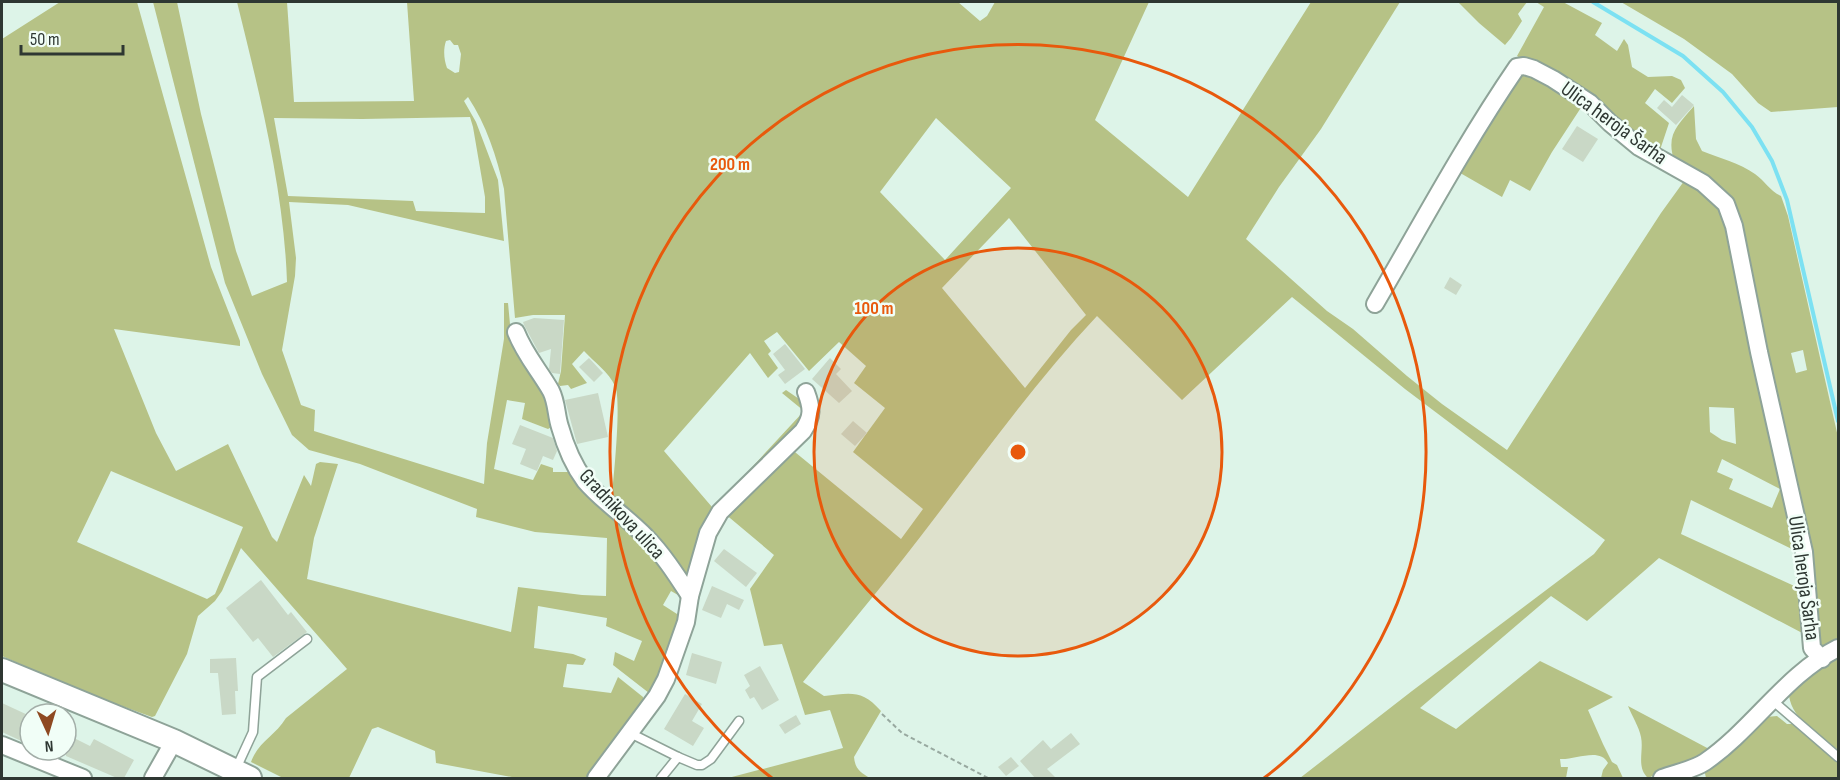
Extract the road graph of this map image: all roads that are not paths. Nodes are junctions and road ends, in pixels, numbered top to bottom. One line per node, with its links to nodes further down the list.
1 (1375, 304): 7 (street, Ulica heroja Šarha)
2 (516, 332): 4 (street, Gradnikova ulica)
3 (806, 392): 4 (street, Gradnikova ulica)
4 (690, 596): 11 (street, Gradnikova ulica)
5 (308, 639): 16 (lane)
6 (1839, 648): 7 (street, Ulica heroja Šarha)
7 (1822, 659): 9 (street, Ulica heroja Šarha)
8 (2, 670): 12 (street)
9 (1773, 701): 15 (lane); 21 (street, Ulica heroja Šarha)
10 (738, 721): 14 (lane)
11 (630, 732): 14 (lane); 19 (street, Gradnikova ulica)
12 (174, 741): 16 (street); 18 (street)
13 (2, 746): 17 (street)
14 (678, 757): 20 (lane)
15 (1839, 757)
16 (242, 775)
17 (83, 778)
18 (153, 778)
19 (596, 778)
20 (661, 778)
21 (1662, 778)

